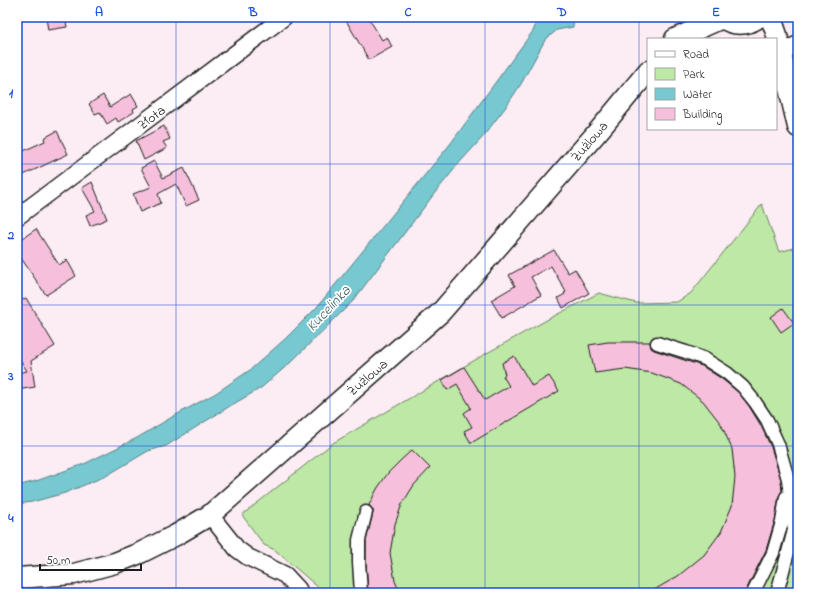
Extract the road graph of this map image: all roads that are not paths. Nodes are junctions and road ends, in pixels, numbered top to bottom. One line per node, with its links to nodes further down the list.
1 (284, 17): 13 (street, Złota)
2 (690, 17): 6 (street)
3 (770, 17): 10 (street)
4 (721, 18): 5 (street); 7 (street)
5 (754, 20): 8 (street)
6 (675, 38)
7 (676, 38)
8 (765, 38)
9 (798, 44): 10 (street)
10 (778, 52): 12 (street)
11 (647, 72): 17 (street, Żużlowa)
12 (798, 127)
13 (17, 217)
14 (657, 343): 15 (street)
15 (788, 479): 21 (street); 22 (street)
16 (366, 512): 20 (street)
17 (210, 514): 18 (street, Żużlowa); 19 (street)
18 (17, 578)
19 (300, 593)
20 (361, 593)
21 (753, 593)
22 (777, 593)

